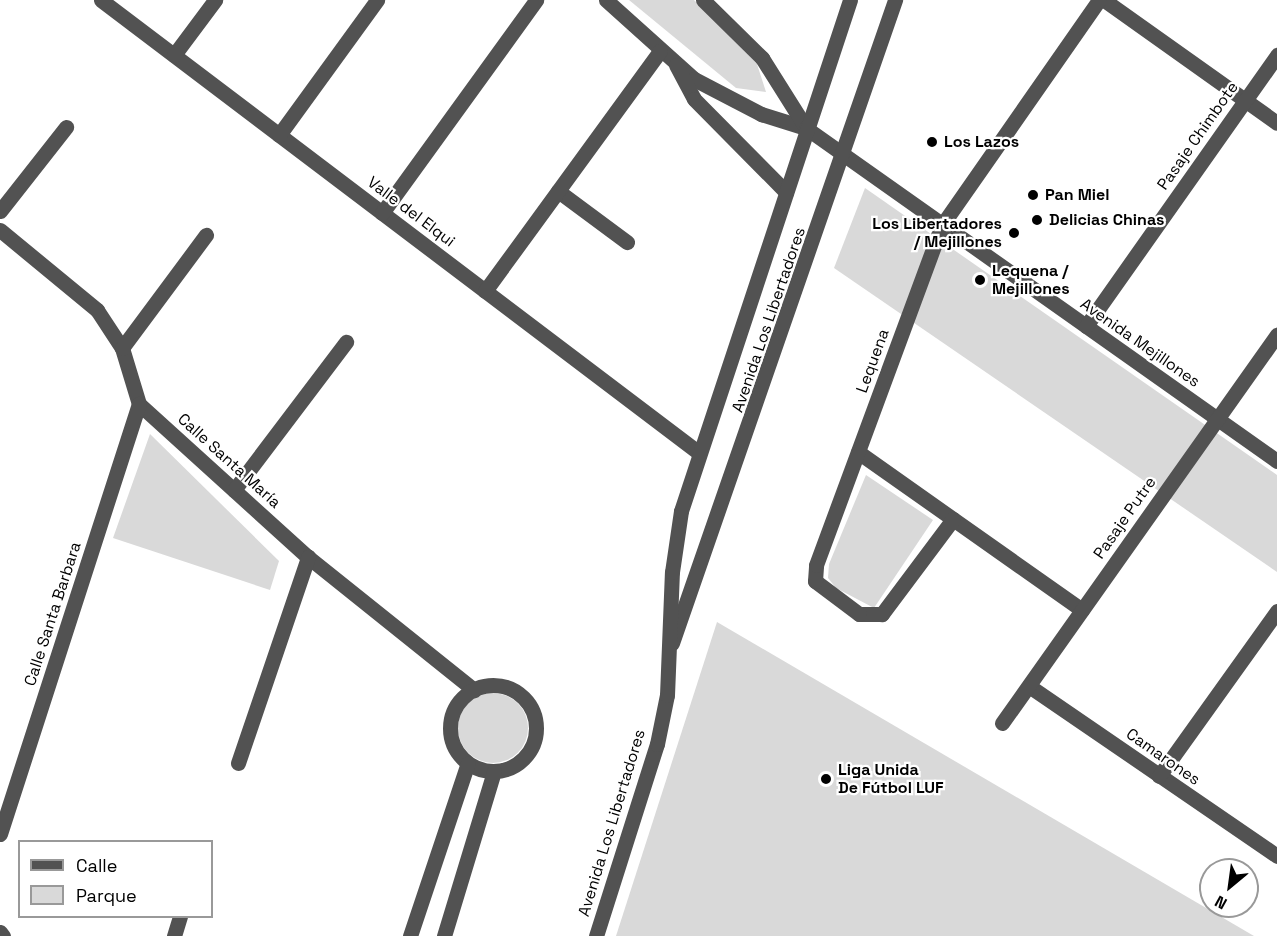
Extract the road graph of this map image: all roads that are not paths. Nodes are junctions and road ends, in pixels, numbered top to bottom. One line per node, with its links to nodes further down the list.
1 (101, 0): 12 (street, Valle del Elqui)
2 (215, 0): 12 (street)
3 (377, 0): 19 (street)
4 (536, 0): 24 (street)
5 (606, 0): 11 (street)
6 (703, 0): 18 (street)
7 (850, 0): 18 (street, Avenida Los Libertadores)
8 (895, 0): 20 (street, Avenida Los Libertadores)
9 (1099, 0): 25 (street, Lequena)
10 (1104, 0): 15 (street)
11 (660, 51): 14 (street); 21 (street)
12 (174, 55): 19 (street, Valle del Elqui)
13 (1277, 55): 15 (street, Pasaje Chimbote)
14 (675, 65): 18 (street); 22 (street)
15 (1245, 100): 16 (street); 30 (street, Pasaje Chimbote)
16 (1277, 123)
17 (66, 128): 23 (street)
18 (806, 128): 20 (street, Avenida Mejillones); 22 (street, Avenida Los Libertadores)
19 (279, 135): 24 (street, Valle del Elqui)
20 (845, 156): 25 (street, Avenida Mejillones); 44 (street, Avenida Los Libertadores)
21 (558, 191): 28 (street); 29 (street)
22 (786, 192): 37 (street, Avenida Los Libertadores)
23 (0, 211)
24 (382, 213): 29 (street, Valle del Elqui)
25 (942, 225): 30 (street, Avenida Mejillones); 36 (street, Lequena)
26 (0, 230): 33 (street)
27 (206, 235): 33 (street)
28 (627, 242)
29 (485, 291): 37 (street, Valle del Elqui)
30 (1086, 326): 35 (street, Avenida Mejillones)
31 (1277, 334): 35 (street, Pasaje Putre)
32 (346, 342): 39 (street)
33 (122, 348): 34 (street)
34 (139, 404): 39 (street, Calle Santa María); 52 (street, Calle Santa Barbara)
35 (1217, 419): 38 (street, Avenida Mejillones); 42 (street, Pasaje Putre)
36 (858, 452): 40 (street); 40 (street, Lequena)
37 (699, 453): 44 (street, Avenida Los Libertadores)
38 (1277, 461)
39 (234, 490): 41 (street, Calle Santa María)
40 (953, 519): 42 (street)
41 (308, 556): 46 (street, Calle Santa María); 48 (street)
42 (1082, 610): 45 (street, Pasaje Putre)
43 (1277, 611): 51 (street)
44 (670, 648): 60 (street, Avenida Los Libertadores)
45 (1029, 686): 47 (street, Pasaje Putre); 51 (street, Camarones)
46 (474, 690): 49 (street); 50 (street)
47 (1002, 723)
48 (238, 763)
49 (468, 763): 50 (street); 58 (street)
50 (494, 771): 59 (street)
51 (1159, 776): 53 (street, Camarones)
52 (0, 834)
53 (1277, 856)
54 (179, 918): 57 (street)
55 (0, 932): 56 (street)
56 (3, 936)
57 (174, 936)
58 (410, 936)
59 (444, 936)
60 (596, 936)

